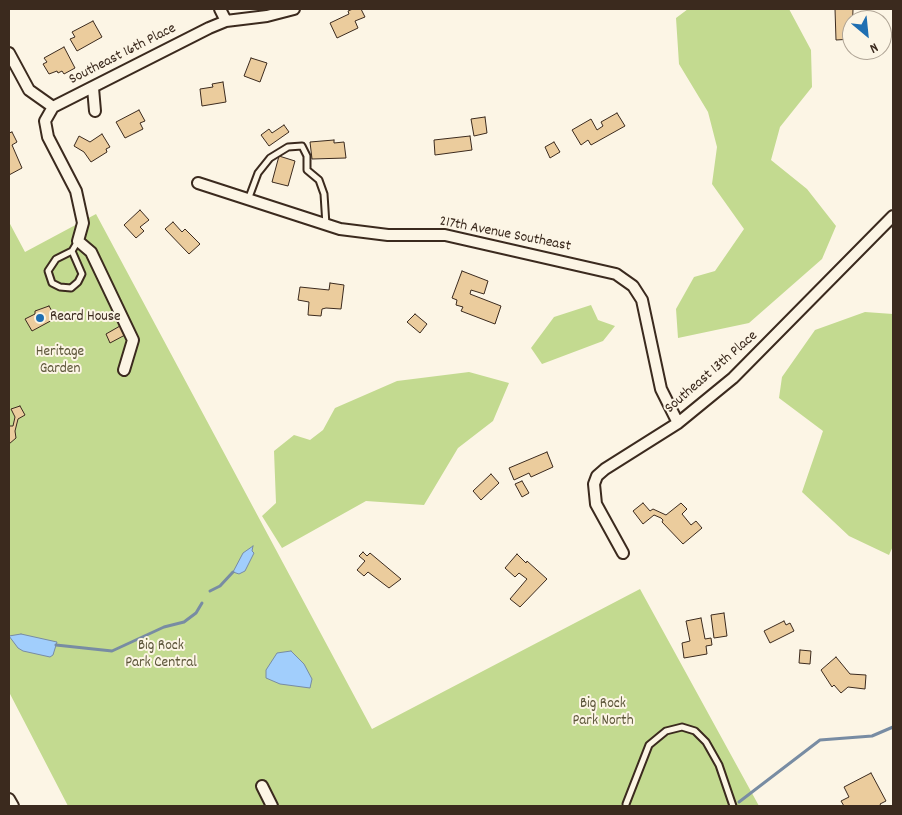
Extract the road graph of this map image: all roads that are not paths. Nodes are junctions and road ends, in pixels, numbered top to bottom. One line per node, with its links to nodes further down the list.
1 (220, 9): 3 (street)
2 (294, 9): 3 (street, Southeast 16th Place)
3 (226, 21): 5 (street, Southeast 16th Place)
4 (9, 53): 6 (street)
5 (93, 88): 6 (street, Southeast 16th Place); 7 (street)
6 (53, 107): 12 (street)
7 (95, 111)
8 (198, 183): 9 (street, 217th Avenue Southeast)
9 (248, 200): 11 (street, 217th Avenue Southeast); 11 (lane)
10 (893, 216): 14 (street, Southeast 13th Place)
11 (326, 226): 14 (street, 217th Avenue Southeast)
12 (75, 246): 12 (lane); 13 (street)
13 (124, 370)
14 (678, 423): 15 (street, Southeast 13th Place)
15 (623, 554)
16 (262, 786): 20 (street)
17 (9, 799): 19 (street)
18 (626, 804): 21 (lane)
19 (13, 806)
20 (272, 806)
21 (733, 806)

